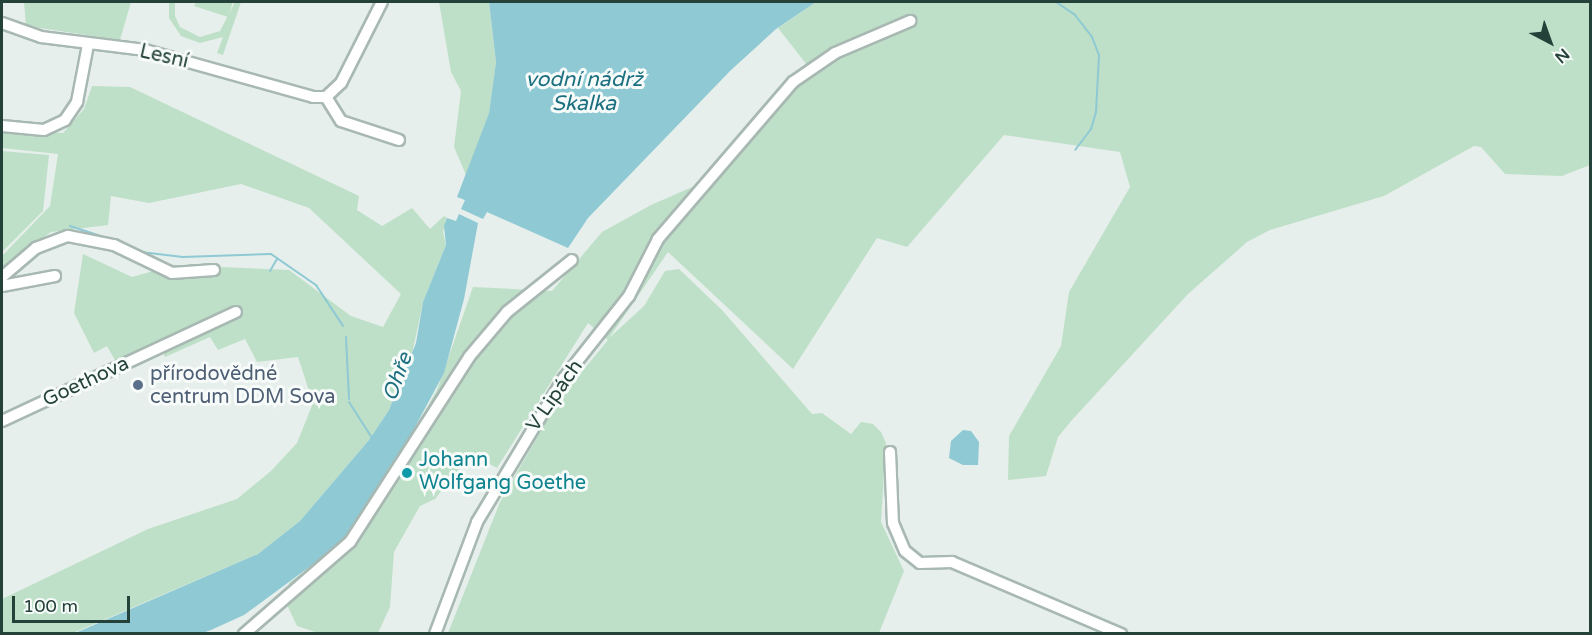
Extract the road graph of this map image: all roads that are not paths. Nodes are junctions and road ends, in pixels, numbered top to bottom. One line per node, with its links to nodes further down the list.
1 (382, 2): 5 (street)
2 (910, 21): 17 (street, V Lipách)
3 (2, 23): 4 (street, Lesní)
4 (87, 45): 5 (street, Lesní); 6 (street)
5 (326, 97): 7 (street)
6 (2, 126)
7 (399, 140)
8 (572, 260): 16 (street)
9 (214, 270): 11 (street)
10 (55, 276): 12 (street)
11 (2, 277)
12 (2, 286)
13 (236, 312): 14 (street, Goethova)
14 (2, 421)
15 (890, 452): 18 (street)
16 (244, 633)
17 (435, 633)
18 (1121, 633)

